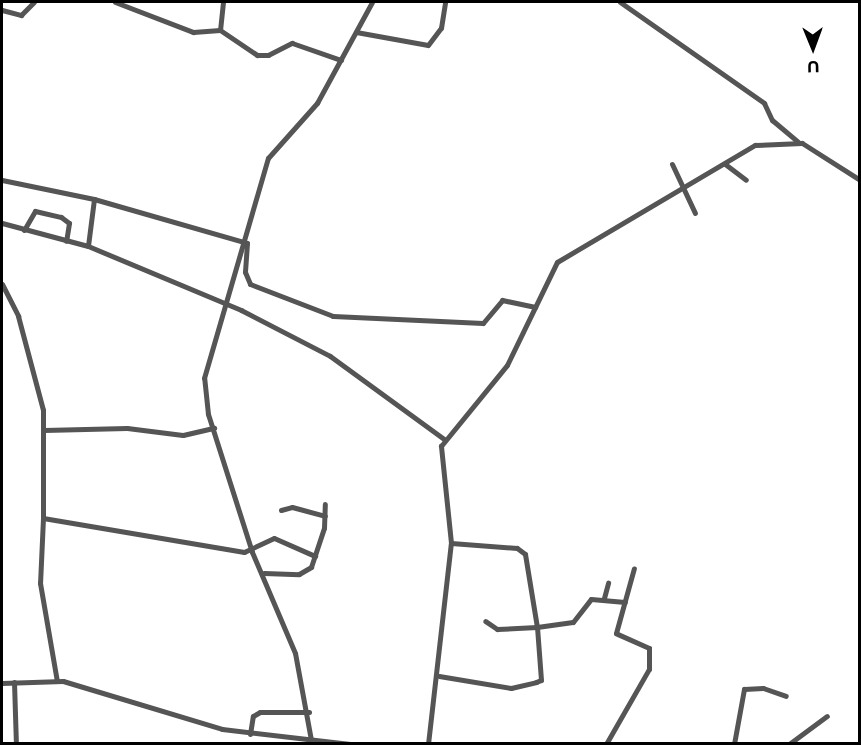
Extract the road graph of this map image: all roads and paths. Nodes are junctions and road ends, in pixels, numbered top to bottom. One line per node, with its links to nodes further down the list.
1 (34, 2): 7 (street)
2 (115, 2): 8 (street)
3 (223, 2): 8 (street)
4 (372, 2): 9 (street)
5 (445, 2): 9 (street)
6 (620, 2): 11 (street)
7 (2, 10)
8 (220, 30): 10 (street)
9 (356, 32): 10 (street)
10 (341, 60): 23 (street)
11 (798, 142): 13 (street); 16 (street)
12 (672, 164): 17 (street)
13 (725, 164): 15 (street); 17 (street)
14 (2, 180): 18 (street)
15 (746, 180)
16 (860, 180)
17 (684, 188): 19 (street); 27 (street)
18 (94, 199): 23 (street); 24 (street)
19 (695, 213)
20 (2, 223): 21 (street)
21 (24, 230): 22 (street); 22 (street)
22 (66, 241): 24 (street)
23 (242, 242): 26 (street); 27 (street)
24 (88, 246): 26 (street)
25 (2, 284): 29 (street)
26 (223, 303): 28 (street); 30 (street)
27 (535, 307): 30 (street)
28 (214, 428): 29 (street); 36 (street)
29 (44, 430): 34 (street)
30 (444, 439): 35 (street)
31 (325, 504): 33 (street)
32 (281, 510): 33 (street)
33 (325, 516): 37 (street)
34 (43, 518): 36 (street); 46 (street)
35 (451, 543): 44 (street); 45 (street)
36 (252, 552): 37 (street); 39 (street)
37 (315, 556): 39 (street)
38 (634, 568): 42 (street)
39 (264, 573): 50 (street)
40 (608, 583): 41 (street)
41 (604, 598): 42 (street); 44 (street)
42 (626, 602): 57 (street)
43 (485, 621): 44 (street)
44 (537, 627): 45 (street)
45 (439, 676): 56 (street)
46 (57, 681): 47 (street); 52 (street)
47 (14, 682): 48 (street); 54 (street)
48 (2, 683)
49 (786, 696): 58 (street)
50 (309, 712): 52 (street); 53 (street)
51 (827, 716): 59 (street)
52 (250, 734): 53 (street)
53 (311, 740): 55 (street)
54 (16, 744)
55 (350, 744)
56 (428, 744)
57 (606, 744)
58 (734, 744)
59 (789, 744)

